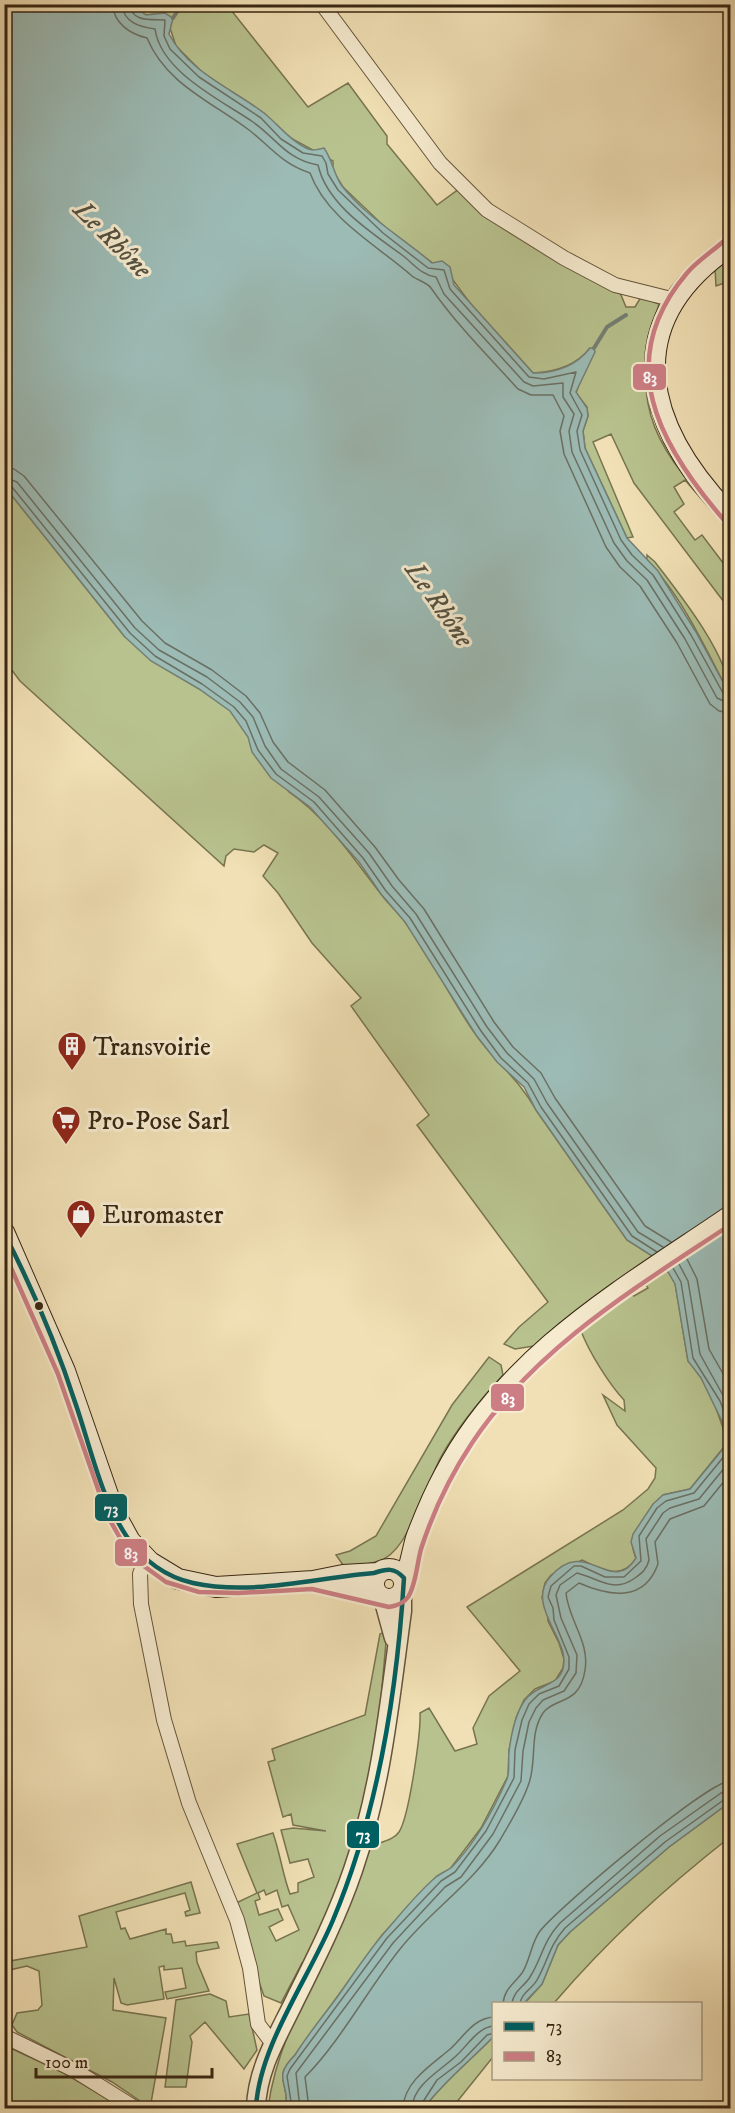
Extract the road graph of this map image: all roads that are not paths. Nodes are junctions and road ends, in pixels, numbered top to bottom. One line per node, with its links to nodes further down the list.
1 (322, 4): 3 (street)
2 (730, 246): 3 (main road)
3 (675, 300): 4 (main road)
4 (730, 515)
5 (730, 1216): 7 (main road)
6 (4, 1232): 8 (main road)
7 (416, 1540): 9 (main road); 11 (main road)
8 (146, 1558): 10 (main road); 13 (street)
9 (383, 1571): 10 (main road); 11 (main road); 11 (main road)
10 (314, 1581): 11 (main road)
11 (392, 1592): 13 (street)
12 (4, 2036): 14 (street)
13 (273, 2044): 15 (street)
14 (135, 2109)
15 (256, 2109)

